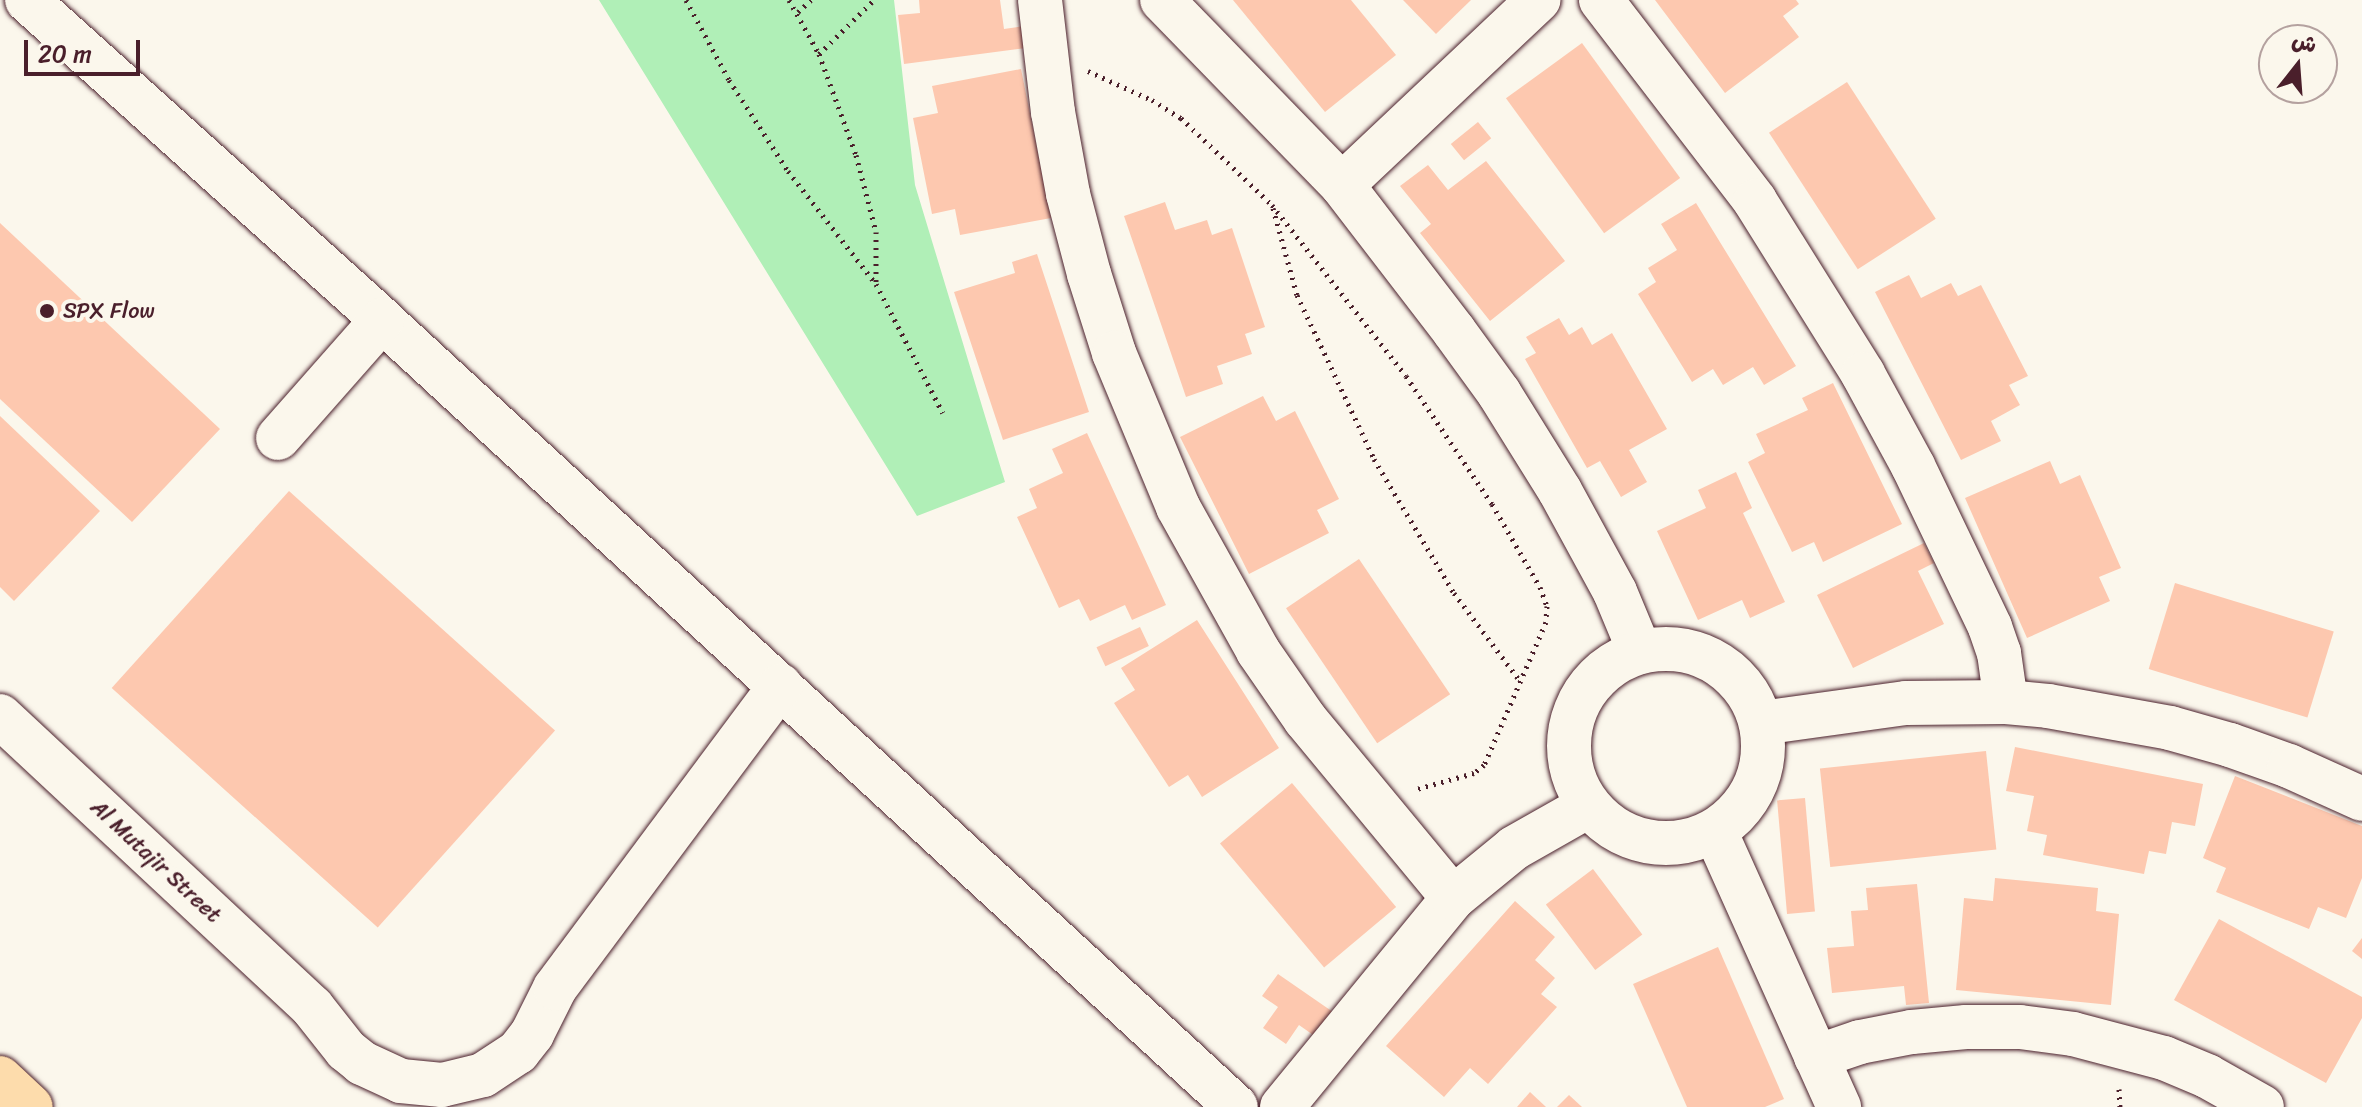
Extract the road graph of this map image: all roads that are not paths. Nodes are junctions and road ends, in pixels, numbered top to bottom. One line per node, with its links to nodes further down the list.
1 (27, 0): 7 (street)
2 (1040, 0): 17 (street)
3 (1162, 0): 6 (street)
4 (1538, 0): 6 (street)
5 (1601, 0): 11 (street)
6 (1342, 185): 9 (street)
7 (382, 320): 8 (street); 10 (street)
8 (278, 438)
9 (1640, 652): 13 (street); 15 (street)
10 (780, 686): 12 (street, Al Mutajir Street); 23 (street)
11 (2006, 702): 13 (street); 14 (street)
12 (0, 716)
13 (1761, 723): 16 (street)
14 (2362, 799)
15 (1588, 806): 16 (street); 17 (street)
16 (1715, 831): 18 (street)
17 (1453, 898): 24 (street)
18 (1816, 1057): 25 (street); 26 (street)
19 (0, 1078): 22 (highway)
20 (0, 1090): 21 (highway)
21 (20, 1107)
22 (31, 1107)
23 (1236, 1107)
24 (1282, 1107)
25 (1839, 1107)
26 (2262, 1107)

